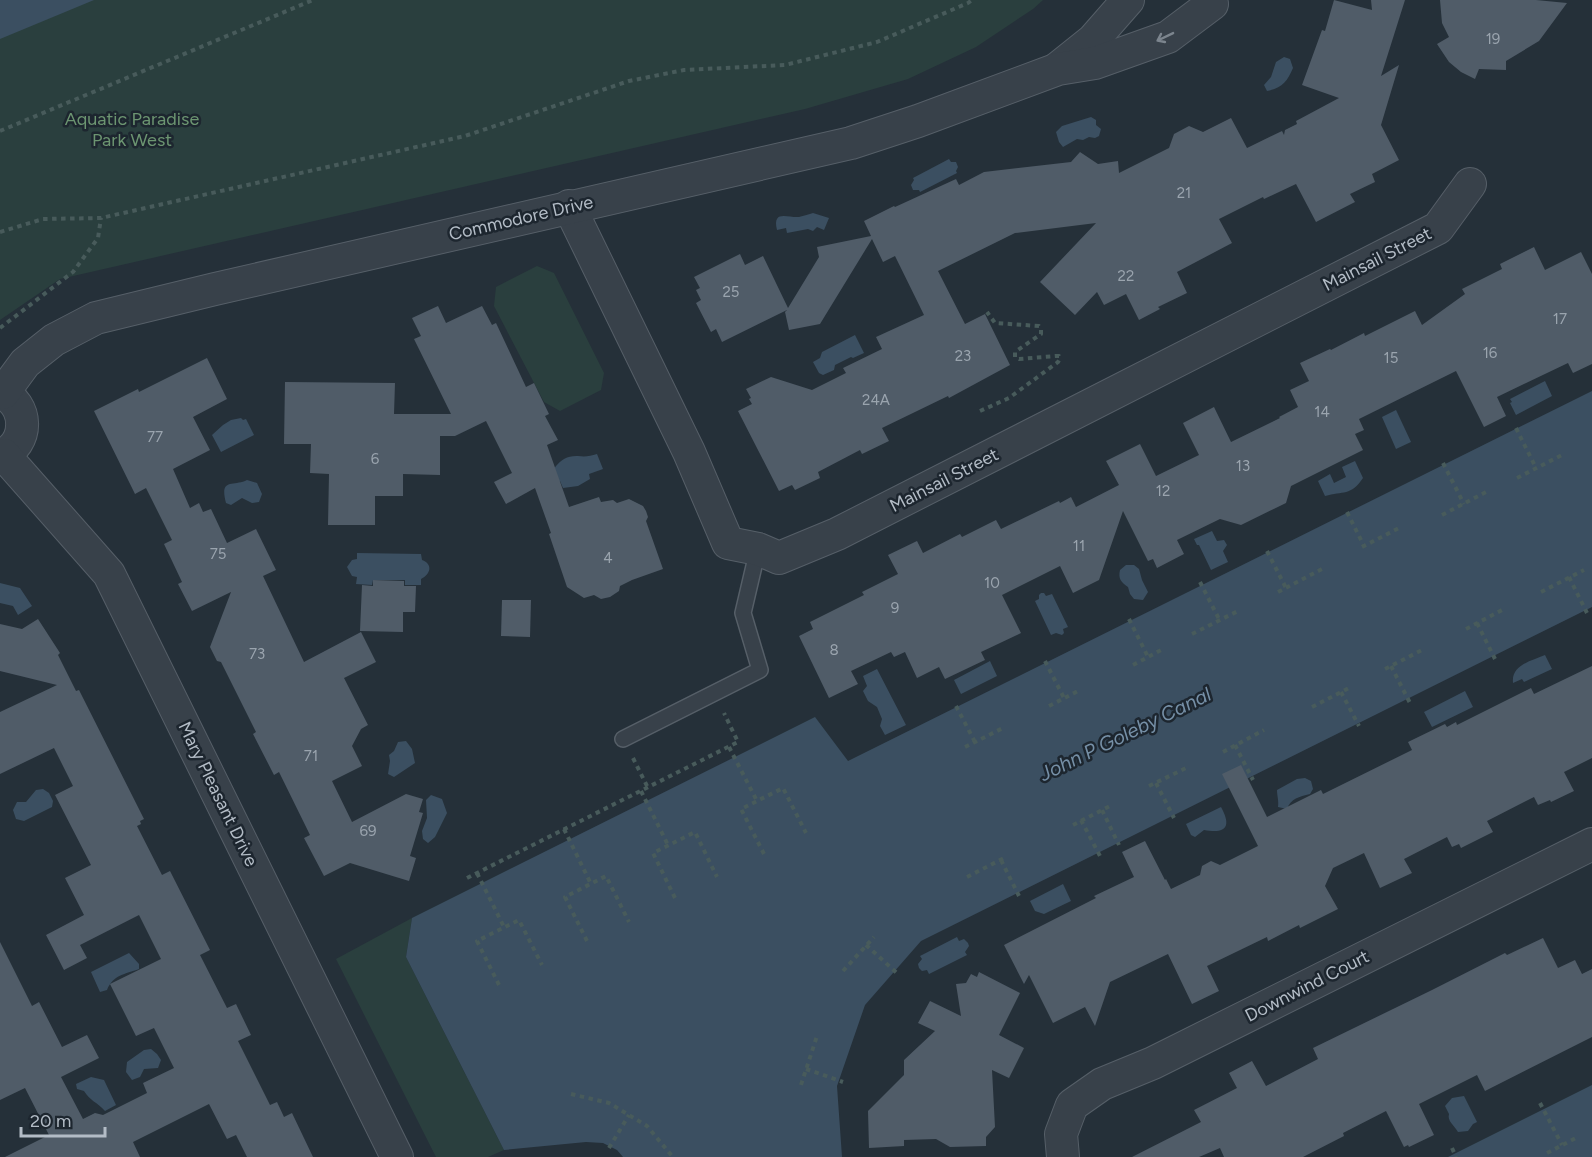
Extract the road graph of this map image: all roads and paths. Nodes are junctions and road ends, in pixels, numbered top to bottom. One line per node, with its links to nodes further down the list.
1 (313, 0): 7 (path)
2 (972, 0): 10 (path)
3 (1128, 0): 6 (street, Commodore Drive)
4 (1177, 0): 5 (street)
5 (1217, 2): 6 (street, Commodore Drive, one-way to 6)
6 (1058, 69): 9 (street, Commodore Drive)
7 (0, 131)
8 (1470, 184): 27 (street, Mainsail Street)
9 (569, 206): 14 (street, Commodore Drive); 27 (street, Mainsail Street)
10 (101, 218): 11 (path); 13 (path)
11 (0, 232)
12 (987, 312): 15 (path)
13 (0, 328)
14 (2, 392): 17 (street)
15 (980, 411)
16 (1516, 428): 20 (path)
17 (2, 455): 118 (street, Mary Pleasant Drive)
18 (1562, 455): 20 (path)
19 (1443, 463): 23 (path)
20 (1536, 468): 21 (path)
21 (1517, 478)
22 (1486, 492): 23 (path)
23 (1464, 504): 25 (path)
24 (1347, 512): 26 (path)
25 (1442, 515)
26 (1399, 528)
27 (758, 549): 55 (lane)
28 (1267, 551): 33 (path)
29 (1322, 569): 33 (path)
30 (1584, 570): 31 (path)
31 (1569, 577): 35 (path); 38 (path)
32 (1200, 582): 40 (path)
33 (1286, 588): 34 (path)
34 (1278, 592)
35 (1541, 592)
36 (1504, 609): 41 (path)
37 (1238, 611): 40 (path)
38 (1587, 613)
39 (1129, 619): 46 (path)
40 (1220, 621): 43 (path)
41 (1477, 623): 42 (path); 47 (path)
42 (1466, 628)
43 (1192, 634)
44 (1163, 649): 46 (path)
45 (1422, 650): 50 (path)
46 (1148, 657): 49 (path)
47 (1495, 659)
48 (1045, 661): 56 (path)
49 (1133, 665)
50 (1391, 666): 51 (path); 57 (path)
51 (1385, 669)
52 (1351, 687): 54 (path)
53 (1080, 690): 56 (path)
54 (1341, 692): 60 (path); 61 (path)
55 (714, 694): 64 (lane); 67 (path)
56 (1064, 698): 59 (path)
57 (1410, 703)
58 (956, 706): 65 (path)
59 (1049, 706)
60 (1312, 707)
61 (1359, 726)
62 (1003, 728): 65 (path)
63 (1263, 730): 66 (path)
64 (623, 739): 74 (path)
65 (975, 742): 68 (path)
66 (1234, 745): 69 (path); 71 (path)
67 (729, 747): 74 (path); 76 (path)
68 (965, 747)
69 (1223, 752)
70 (1186, 768): 72 (path)
71 (1253, 780)
72 (1156, 783): 73 (path); 79 (path)
73 (1149, 786)
74 (648, 788): 75 (path)
75 (641, 791): 82 (path); 85 (path)
76 (757, 801): 83 (path); 87 (path)
77 (1110, 806): 78 (path)
78 (1102, 810): 80 (path); 86 (path)
79 (1174, 818)
80 (1081, 820): 81 (path); 88 (path)
81 (1073, 825)
82 (564, 829): 89 (path); 93 (path)
83 (806, 833)
84 (1592, 844): 119 (street, Downwind Court)
85 (668, 845): 90 (path); 95 (path)
86 (1119, 845)
87 (764, 854)
88 (1100, 856)
89 (477, 873): 92 (path); 97 (path)
90 (717, 877)
91 (967, 877): 94 (path)
92 (467, 878)
93 (591, 884): 96 (path); 99 (path)
94 (1019, 896)
95 (675, 898)
96 (629, 922)
97 (504, 927): 101 (path); 104 (path)
98 (873, 937): 100 (path)
99 (587, 941)
100 (866, 945): 102 (path); 103 (path)
101 (542, 965)
102 (843, 971)
103 (898, 974)
104 (499, 985)
105 (817, 1036): 106 (path)
106 (806, 1069): 107 (path); 108 (path)
107 (843, 1082)
108 (801, 1084)
109 (571, 1094): 111 (path)
110 (1540, 1103): 113 (path)
111 (629, 1115): 114 (path); 117 (path)
112 (1576, 1138): 113 (path)
113 (1562, 1145): 116 (path)
114 (609, 1148)
115 (1452, 1148): 120 (path)
116 (1547, 1152)
117 (672, 1156)
118 (397, 1157)
119 (1063, 1157)
120 (1456, 1157)

